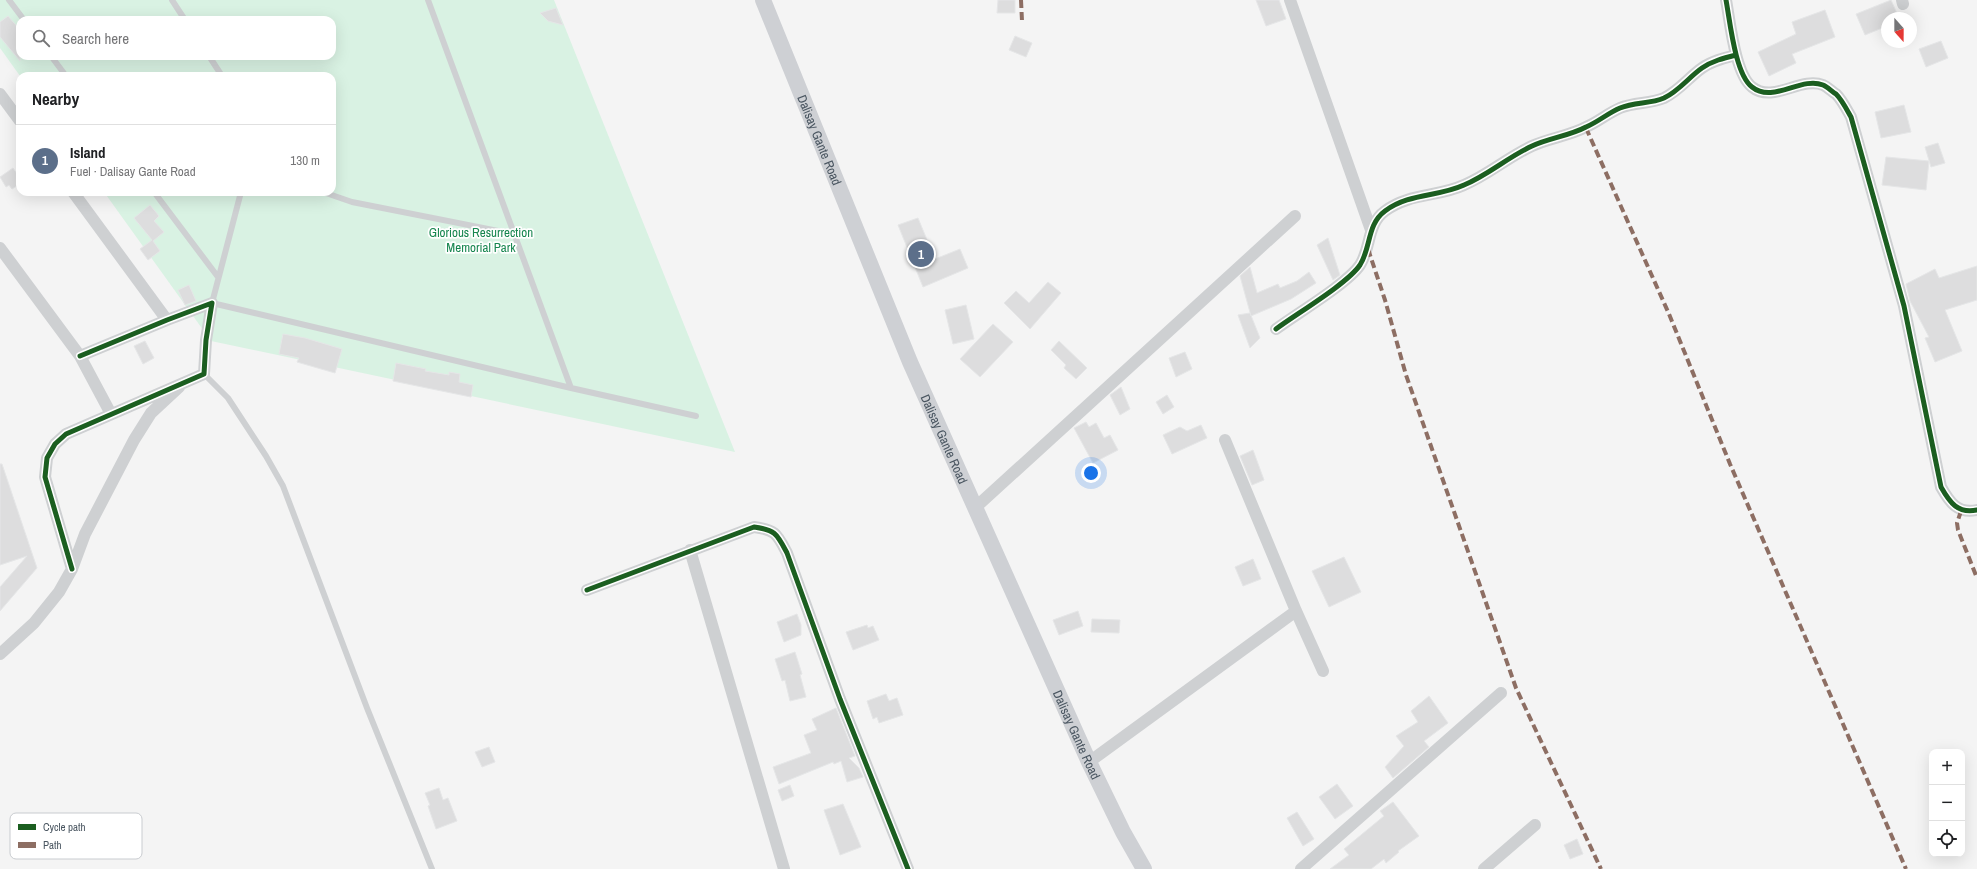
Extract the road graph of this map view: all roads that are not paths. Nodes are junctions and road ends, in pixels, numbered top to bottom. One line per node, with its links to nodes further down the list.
1 (9, 0): 7 (lane)
2 (172, 0): 8 (lane)
3 (428, 0): 22 (lane)
4 (763, 0): 35 (main road, Dalisay Gante Road)
5 (1290, 0): 21 (street)
6 (1726, 0): 9 (street)
7 (21, 16)
8 (182, 16)
9 (1736, 55): 21 (street); 36 (street)
10 (54, 60): 12 (lane)
11 (212, 60): 13 (lane)
12 (63, 72)
13 (219, 72)
14 (0, 94): 15 (street)
15 (16, 116)
16 (76, 196): 26 (street)
17 (157, 196): 24 (lane)
18 (240, 196): 24 (lane)
19 (335, 196): 22 (lane)
20 (1295, 216): 35 (street)
21 (1371, 230): 27 (street)
22 (514, 234): 31 (lane)
23 (0, 248): 28 (street)
24 (218, 277): 25 (lane)
25 (212, 303): 26 (street); 29 (street); 31 (lane)
26 (167, 320): 28 (street)
27 (1276, 329)
28 (80, 356): 32 (street)
29 (204, 374): 30 (street); 46 (lane)
30 (187, 380): 32 (street); 38 (street)
31 (571, 388): 33 (lane)
32 (111, 414): 38 (street)
33 (696, 416)
34 (1225, 440): 40 (street)
35 (976, 507): 44 (main road, Dalisay Gante Road)
36 (1977, 510)
37 (690, 550): 39 (street); 47 (street); 48 (street)
38 (72, 569): 41 (street)
39 (587, 590)
40 (1296, 611): 42 (street); 44 (street)
41 (0, 654)
42 (1324, 671)
43 (1502, 693): 50 (street)
44 (1089, 762): 49 (main road, Dalisay Gante Road)
45 (1535, 825): 51 (street)
46 (432, 869)
47 (784, 869)
48 (908, 869)
49 (1144, 869)
50 (1301, 869)
51 (1484, 869)

